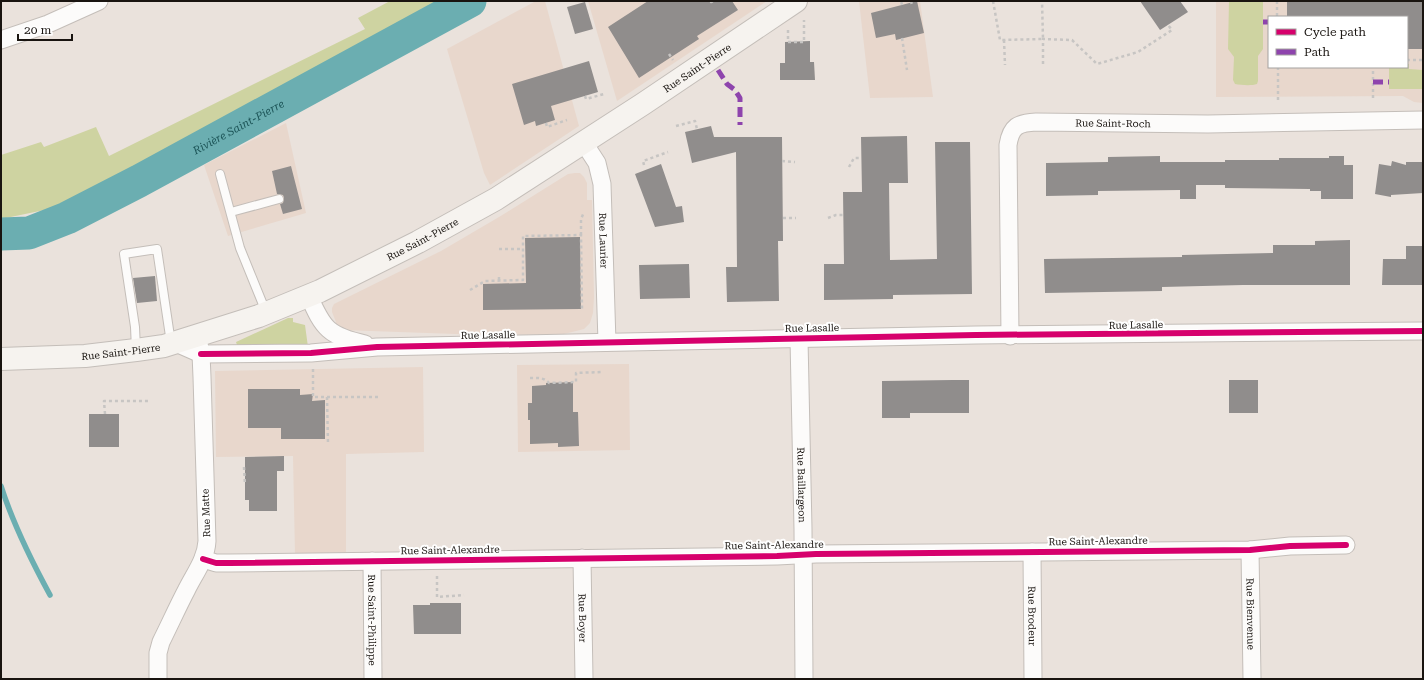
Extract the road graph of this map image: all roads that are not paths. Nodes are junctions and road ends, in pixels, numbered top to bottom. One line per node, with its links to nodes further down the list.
1 (99, 1): 3 (street)
2 (800, 10): 5 (main road, Rue Saint-Pierre)
3 (1, 40)
4 (1423, 120): 12 (street, Rue Saint-Roch)
5 (584, 143): 9 (main road, Rue Saint-Pierre); 14 (street, Rue Laurier)
6 (220, 174): 8 (lane)
7 (279, 199): 8 (lane)
8 (231, 212): 10 (lane)
9 (309, 296): 10 (main road, Rue Saint-Pierre); 17 (street, Rue Lasalle)
10 (266, 313): 16 (main road, Rue Saint-Pierre)
11 (1423, 331): 12 (street, Rue Lasalle)
12 (1010, 336): 13 (street, Rue Lasalle)
13 (799, 339): 14 (street, Rue Lasalle); 23 (street, Rue Baillargeon)
14 (607, 342): 17 (street, Rue Lasalle)
15 (174, 343): 16 (main road, Rue Saint-Pierre); 18 (main road, Rue Saint-Pierre); 18 (lane)
16 (199, 345): 17 (street, Rue Lasalle); 25 (street, Rue Matte)
17 (377, 347)
18 (136, 350): 19 (main road, Rue Saint-Pierre)
19 (1, 358)
20 (1346, 545): 21 (street, Rue Saint-Alexandre)
21 (1250, 550): 22 (street, Rue Saint-Alexandre); 32 (street, Rue Bienvenue)
22 (1032, 552): 23 (street, Rue Saint-Alexandre); 31 (street, Rue Brodeur)
23 (802, 554): 24 (street, Rue Saint-Alexandre); 30 (street, Rue Baillargeon)
24 (582, 558): 26 (street, Rue Saint-Alexandre); 29 (street, Rue Boyer)
25 (203, 559): 26 (street, Rue Saint-Alexandre); 27 (street, Rue Matte)
26 (372, 561): 28 (street, Rue Saint-Philippe)
27 (158, 679)
28 (373, 679)
29 (584, 679)
30 (804, 679)
31 (1033, 679)
32 (1252, 679)

